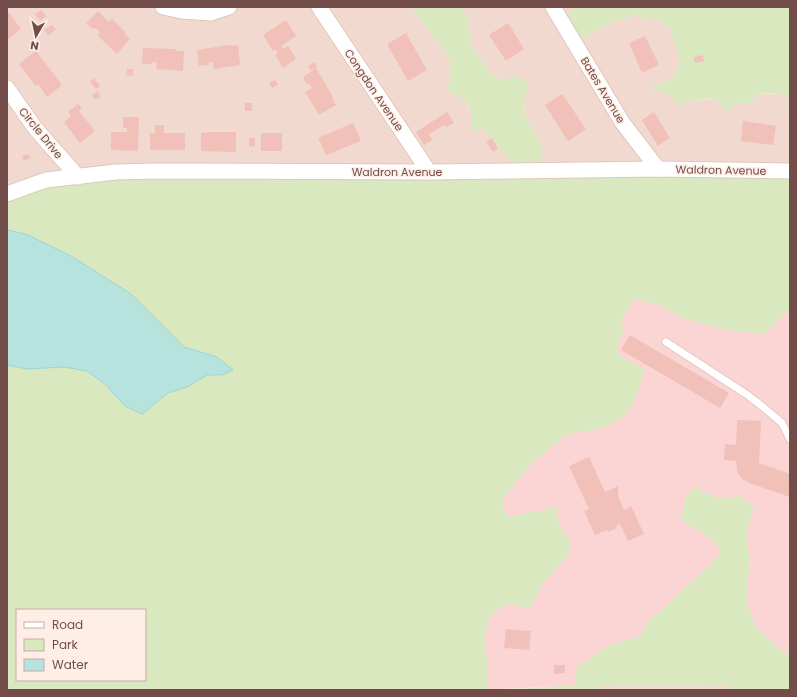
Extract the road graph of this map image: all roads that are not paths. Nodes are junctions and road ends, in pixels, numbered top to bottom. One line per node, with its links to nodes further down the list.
1 (163, 7): 2 (street)
2 (229, 7)
3 (319, 7): 8 (street, Congdon Avenue)
4 (553, 7): 6 (street, Bates Avenue)
5 (7, 88): 9 (street, Circle Drive)
6 (658, 169): 7 (street, Waldron Avenue); 8 (street, Waldron Avenue)
7 (790, 171)
8 (429, 172): 9 (street, Waldron Avenue)
9 (78, 177): 10 (street, Waldron Avenue)
10 (7, 194)
11 (666, 342): 12 (lane)
12 (790, 439)

